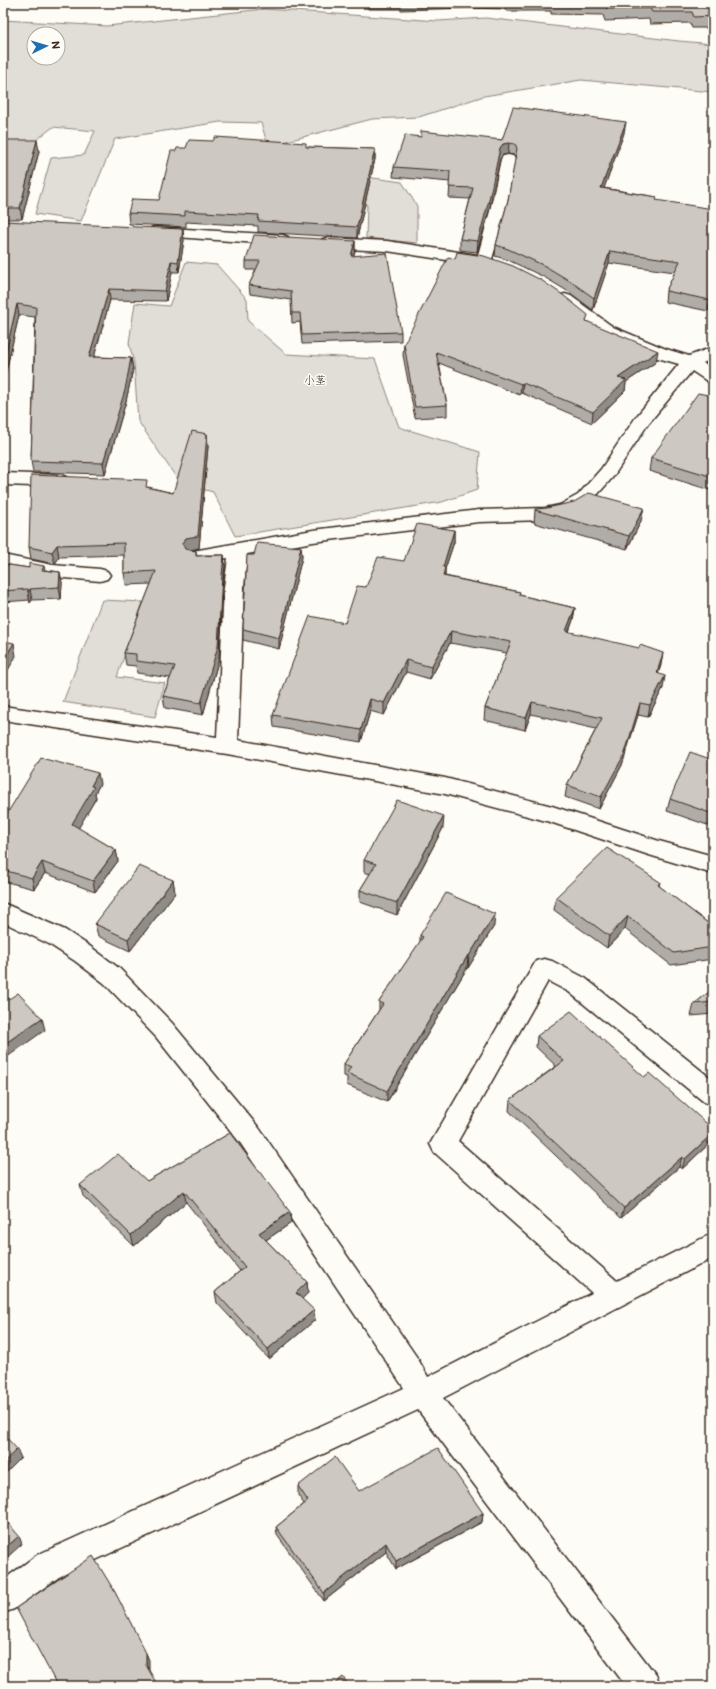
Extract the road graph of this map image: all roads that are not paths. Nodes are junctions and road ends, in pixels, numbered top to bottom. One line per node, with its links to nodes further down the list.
1 (508, 159): 3 (street)
2 (137, 231): 3 (street)
3 (484, 260): 4 (street)
4 (501, 264)
5 (556, 292): 7 (street)
6 (713, 352): 7 (street)
7 (690, 362): 8 (street); 11 (street)
8 (713, 377)
9 (3, 479): 10 (street)
10 (75, 481)
11 (238, 550): 12 (street); 16 (street)
12 (194, 556)
13 (3, 561): 14 (street)
14 (100, 575)
15 (3, 713): 16 (street)
16 (227, 746): 17 (street)
17 (713, 865)
18 (3, 912): 22 (street)
19 (713, 1094): 21 (street)
20 (713, 1245): 21 (street)
21 (615, 1296): 22 (street)
22 (423, 1394): 23 (street); 24 (street)
23 (3, 1598)
24 (645, 1686)

